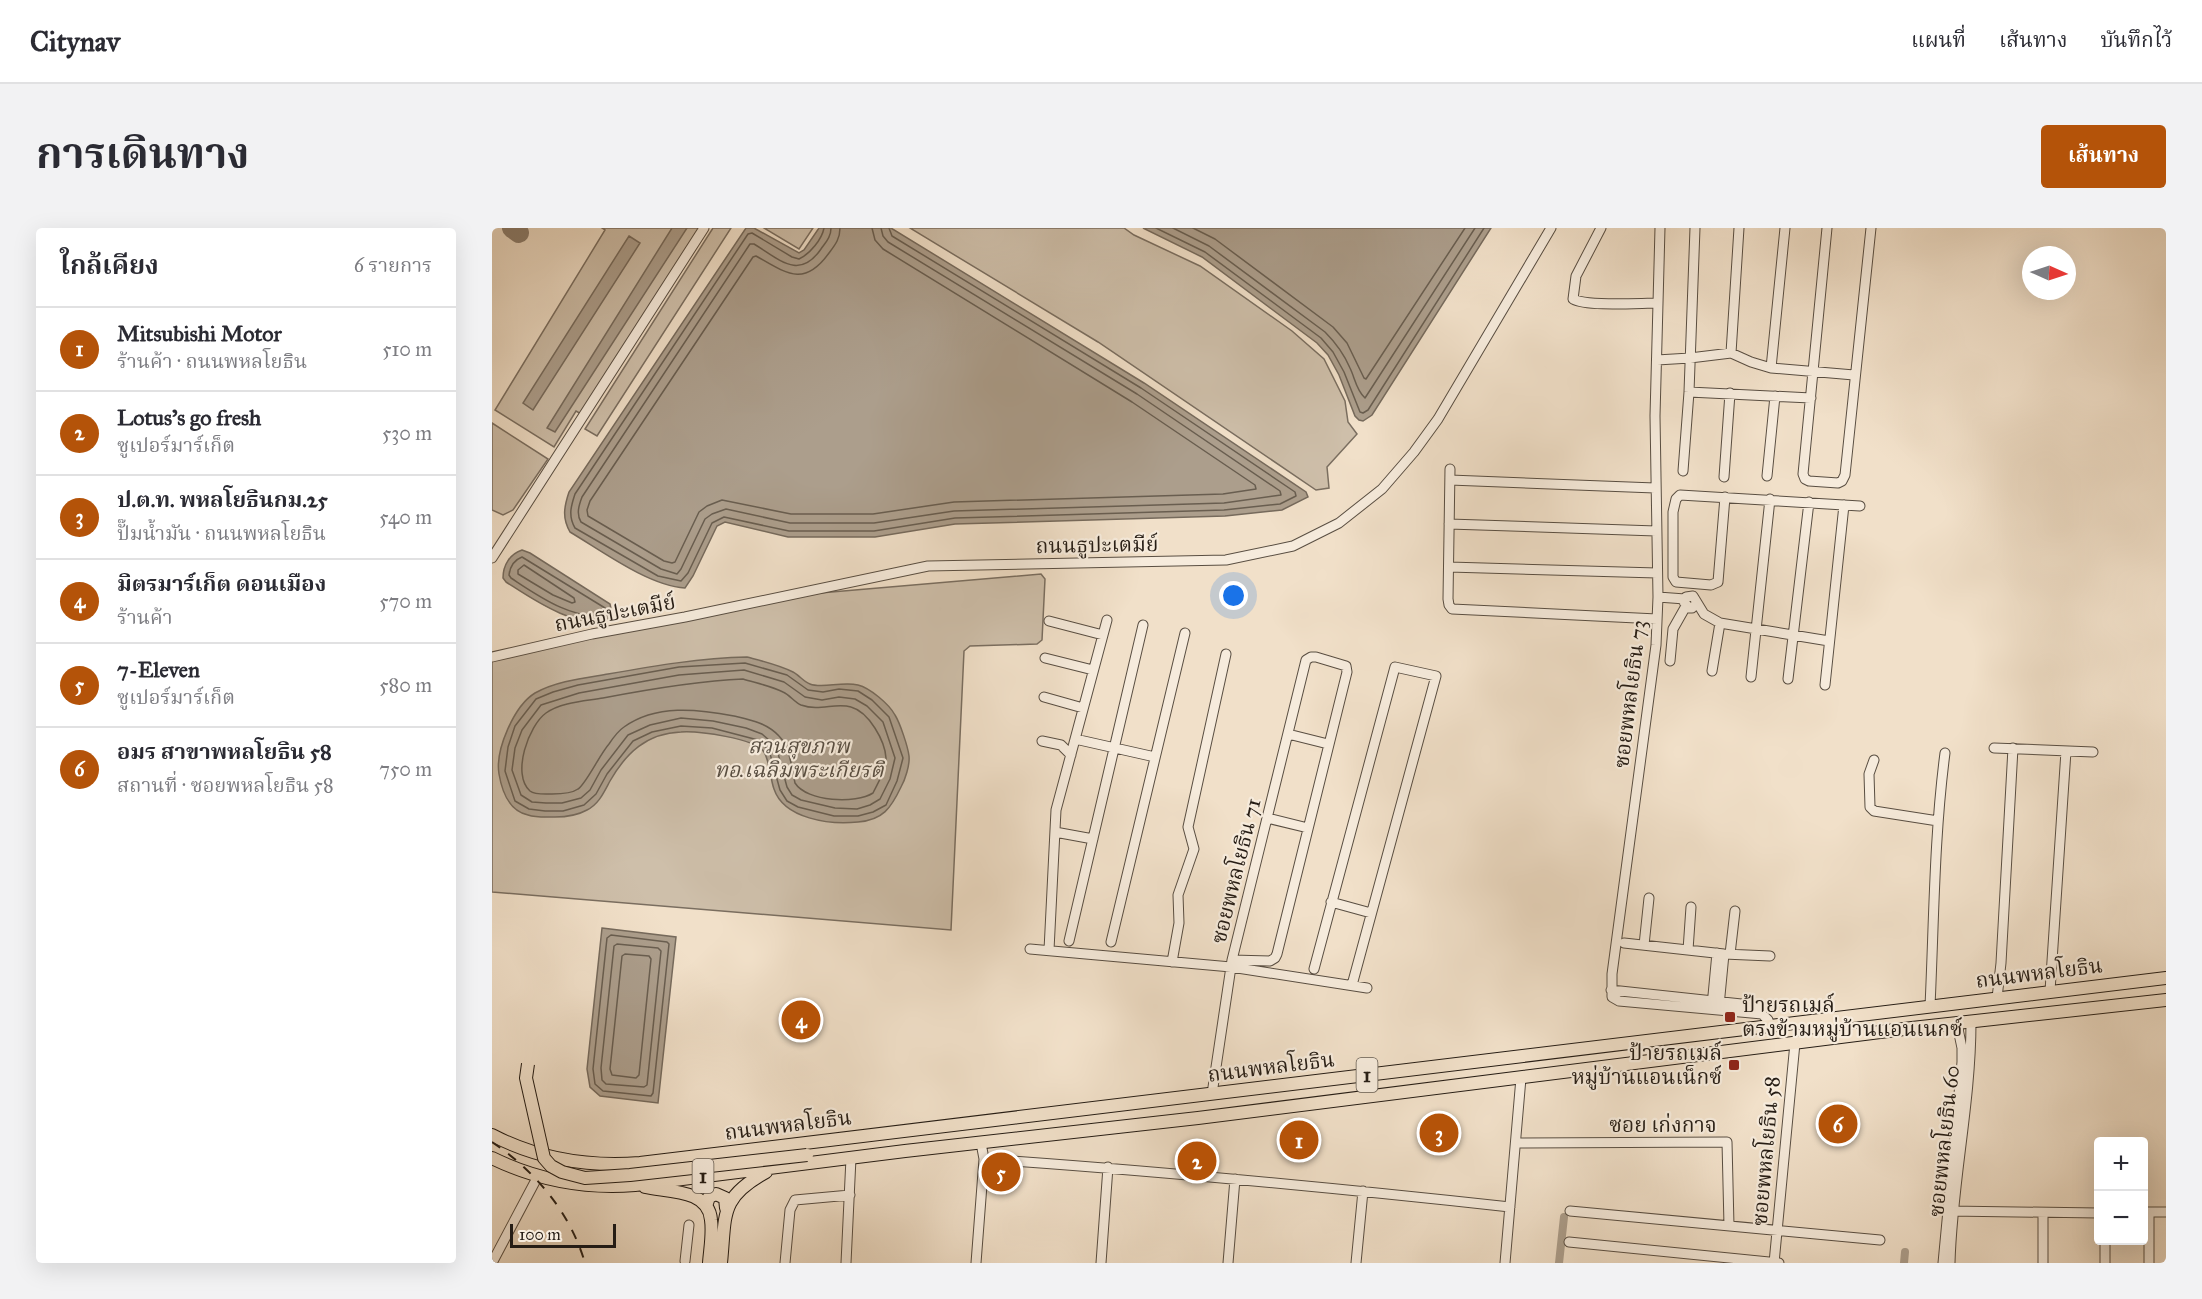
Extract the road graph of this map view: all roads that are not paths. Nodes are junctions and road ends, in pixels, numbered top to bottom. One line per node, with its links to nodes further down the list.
1 (704, 228): 34 (street)
2 (1551, 228): 51 (street, ถนนธูปะเตมีย์)
3 (1601, 228): 10 (street)
4 (1660, 228): 10 (street, ซอยพหลโยธิน 73)
5 (1695, 228): 12 (street)
6 (1739, 228): 11 (street)
7 (1785, 228): 14 (street)
8 (1827, 228): 15 (street)
9 (1871, 228): 16 (street)
10 (1658, 303): 13 (street, ซอยพหลโยธิน 73)
11 (1731, 353): 12 (street); 14 (street)
12 (1690, 358): 13 (street); 17 (street)
13 (1657, 360): 26 (street, ซอยพหลโยธิน 73)
14 (1771, 368): 15 (street)
15 (1814, 370): 16 (street); 20 (street)
16 (1854, 375): 20 (street)
17 (1689, 392): 18 (street); 22 (street)
18 (1730, 393): 19 (street); 24 (street)
19 (1775, 396): 20 (street); 23 (street)
20 (1811, 398)
21 (1450, 469): 25 (street)
22 (1683, 471)
23 (1767, 476)
24 (1724, 477)
25 (1450, 480): 26 (street); 32 (street)
26 (1655, 488): 33 (street, ซอยพหลโยธิน 73)
27 (1725, 497): 28 (street); 37 (street); 37 (street)
28 (1770, 500): 29 (street); 45 (street)
29 (1809, 501): 30 (street); 48 (street)
30 (1844, 505): 31 (street); 49 (street)
31 (1860, 506)
32 (1449, 524): 33 (street); 35 (street)
33 (1656, 531): 36 (street, ซอยพหลโยธิน 73)
34 (492, 558)
35 (1449, 567): 36 (street); 40 (street)
36 (1657, 573): 38 (street, ซอยพหลโยธิน 73)
37 (1691, 584): 39 (street)
38 (1658, 601): 39 (street); 40 (street, ซอยพหลโยธิน 73)
39 (1689, 602): 43 (street); 53 (street)
40 (1657, 619): 99 (street, ซอยพหลโยธิน 73)
41 (1107, 620): 47 (street)
42 (1049, 621): 47 (street)
43 (1720, 623): 45 (street); 55 (street)
44 (1143, 625): 65 (street)
45 (1757, 629): 48 (street); 56 (street)
46 (1185, 633): 72 (street)
47 (1103, 635): 54 (street)
48 (1792, 636): 49 (street); 57 (street)
49 (1829, 641): 58 (street)
50 (1226, 654): 93 (street)
51 (492, 657)
52 (1045, 658): 54 (street)
53 (1670, 661)
54 (1093, 670): 60 (street)
55 (1712, 671)
56 (1751, 677)
57 (1788, 679)
58 (1825, 685)
59 (1044, 697): 60 (street)
60 (1083, 708): 62 (street)
61 (1288, 734): 64 (street); 64 (street, ซอยพหลโยธิน 71); 74 (street, ซอยพหลโยธิน 71)
62 (1075, 739): 65 (street); 71 (street)
63 (1042, 741): 71 (street)
64 (1328, 744): 76 (street)
65 (1114, 748): 72 (street); 78 (street)
66 (1994, 748): 67 (street)
67 (2013, 748): 68 (street); 101 (street)
68 (2066, 751): 69 (street); 100 (street)
69 (2093, 752)
70 (1945, 753): 75 (street)
71 (1071, 755): 77 (street)
72 (1155, 757): 85 (street)
73 (1874, 760): 75 (street)
74 (1267, 818): 76 (street); 94 (street, ซอยพหลโยธิน 71)
75 (1938, 821): 104 (street)
76 (1308, 828): 94 (street)
77 (1055, 832): 78 (street); 89 (street)
78 (1093, 839): 84 (street)
79 (1649, 898): 87 (street)
80 (1331, 902): 83 (street); 83 (street); 95 (street)
81 (1691, 907): 90 (street)
82 (1735, 911): 91 (street)
83 (1371, 913): 97 (street)
84 (1069, 941)
85 (1111, 942)
86 (1624, 943): 87 (street)
87 (1644, 945): 90 (street)
88 (1030, 949): 89 (street)
89 (1049, 950): 93 (street)
90 (1688, 950): 91 (street)
91 (1724, 954): 92 (street); 102 (street)
92 (1770, 956)
93 (1172, 962): 94 (street)
94 (1232, 964): 97 (street); 115 (street, ซอยพหลโยธิน 71)
95 (1314, 969)
96 (2166, 978): 100 (main road, ถนนพหลโยธิน / 1)
97 (1352, 985): 98 (street)
98 (1367, 988)
99 (1611, 990): 102 (street); 105 (street)
100 (2050, 992): 101 (main road, ถนนพหลโยธิน / 1)
101 (1997, 998): 104 (main road, ถนนพหลโยธิน / 1)
102 (1716, 1000): 105 (street); 106 (street)
103 (2166, 1000): 107 (main road, ถนนพหลโยธิน / 1)
104 (1930, 1006): 109 (main road, ถนนพหลโยธิน / 1)
105 (1715, 1011): 106 (street)
106 (1762, 1014): 109 (street)
107 (1971, 1022): 108 (main road, ถนนพหลโยธิน / 1); 130 (street, ซอยพหลโยธิน 60)
108 (1957, 1024): 110 (main road, ถนนพหลโยธิน / 1); 130 (street, ซอยพหลโยธิน 60)
109 (1770, 1026): 111 (main road, ถนนพหลโยธิน / 1)
110 (1795, 1043): 113 (main road, ถนนพหลโยธิน / 1); 143 (street, ซอยพหลโยธิน 58)
111 (1539, 1054): 113 (main road); 115 (main road, ถนนพหลโยธิน / 1)
112 (528, 1064): 120 (main road, bridge)
113 (1545, 1075): 114 (main road, ถนนพหลโยธิน / 1)
114 (1521, 1078): 118 (main road, ถนนพหลโยธิน / 1); 119 (street)
115 (1212, 1094): 116 (main road, ถนนพหลโยธิน / 1)
116 (981, 1122): 117 (main road, ถนนพหลโยธิน / 1); 118 (main road)
117 (492, 1135)
118 (981, 1143): 120 (main road, ถนนพหลโยธิน / 1); 123 (street)
119 (1516, 1143): 133 (street); 142 (street, ซอย เก่งกาจ)
120 (885, 1154): 122 (main road, ถนนพหลโยธิน / 1)
121 (492, 1158): 126 (main road, ถนนพหลโยธิน / 1)
122 (851, 1158): 125 (main road, ถนนพหลโยธิน / 1); 131 (street)
123 (984, 1159): 124 (street); 154 (street)
124 (1108, 1167): 127 (street); 155 (street)
125 (772, 1168): 128 (main road, ถนนพหลโยธิน / 1); 134 (main road)
126 (538, 1176): 128 (main road, ถนนพหลโยธิน / 1); 149 (street)
127 (1235, 1179): 129 (street); 156 (street)
128 (635, 1185): 132 (main road)
129 (1363, 1191): 133 (street); 157 (street)
130 (1952, 1194): 136 (street, ซอยพหลโยธิน 60)
131 (850, 1195): 152 (street); 153 (street)
132 (706, 1206): 134 (main road); 150 (main road)
133 (1510, 1207): 158 (street)
134 (726, 1208): 151 (main road)
135 (1570, 1211): 142 (street)
136 (1951, 1211): 139 (street); 161 (street, ซอยพหลโยธิน 60); 162 (street, ซอยพหลโยธิน 60)
137 (2148, 1212): 138 (street)
138 (2166, 1212)
139 (2043, 1213): 140 (street); 163 (street)
140 (2094, 1213)
141 (689, 1225): 148 (street)
142 (1729, 1226): 143 (street)
143 (1777, 1231): 144 (street); 159 (street, ซอยพหลโยธิน 58)
144 (1880, 1240)
145 (1569, 1242): 159 (street)
146 (2105, 1245): 164 (street)
147 (2148, 1245): 165 (street)
148 (685, 1261)
149 (492, 1263)
150 (709, 1263)
151 (721, 1263)
152 (785, 1263)
153 (846, 1263)
154 (976, 1263)
155 (1101, 1263)
156 (1228, 1263)
157 (1356, 1263)
158 (1505, 1263)
159 (1774, 1263): 160 (street)
160 (1779, 1263)
161 (1943, 1263)
162 (1950, 1263)
163 (2043, 1263)
164 (2105, 1263)
165 (2149, 1263)

